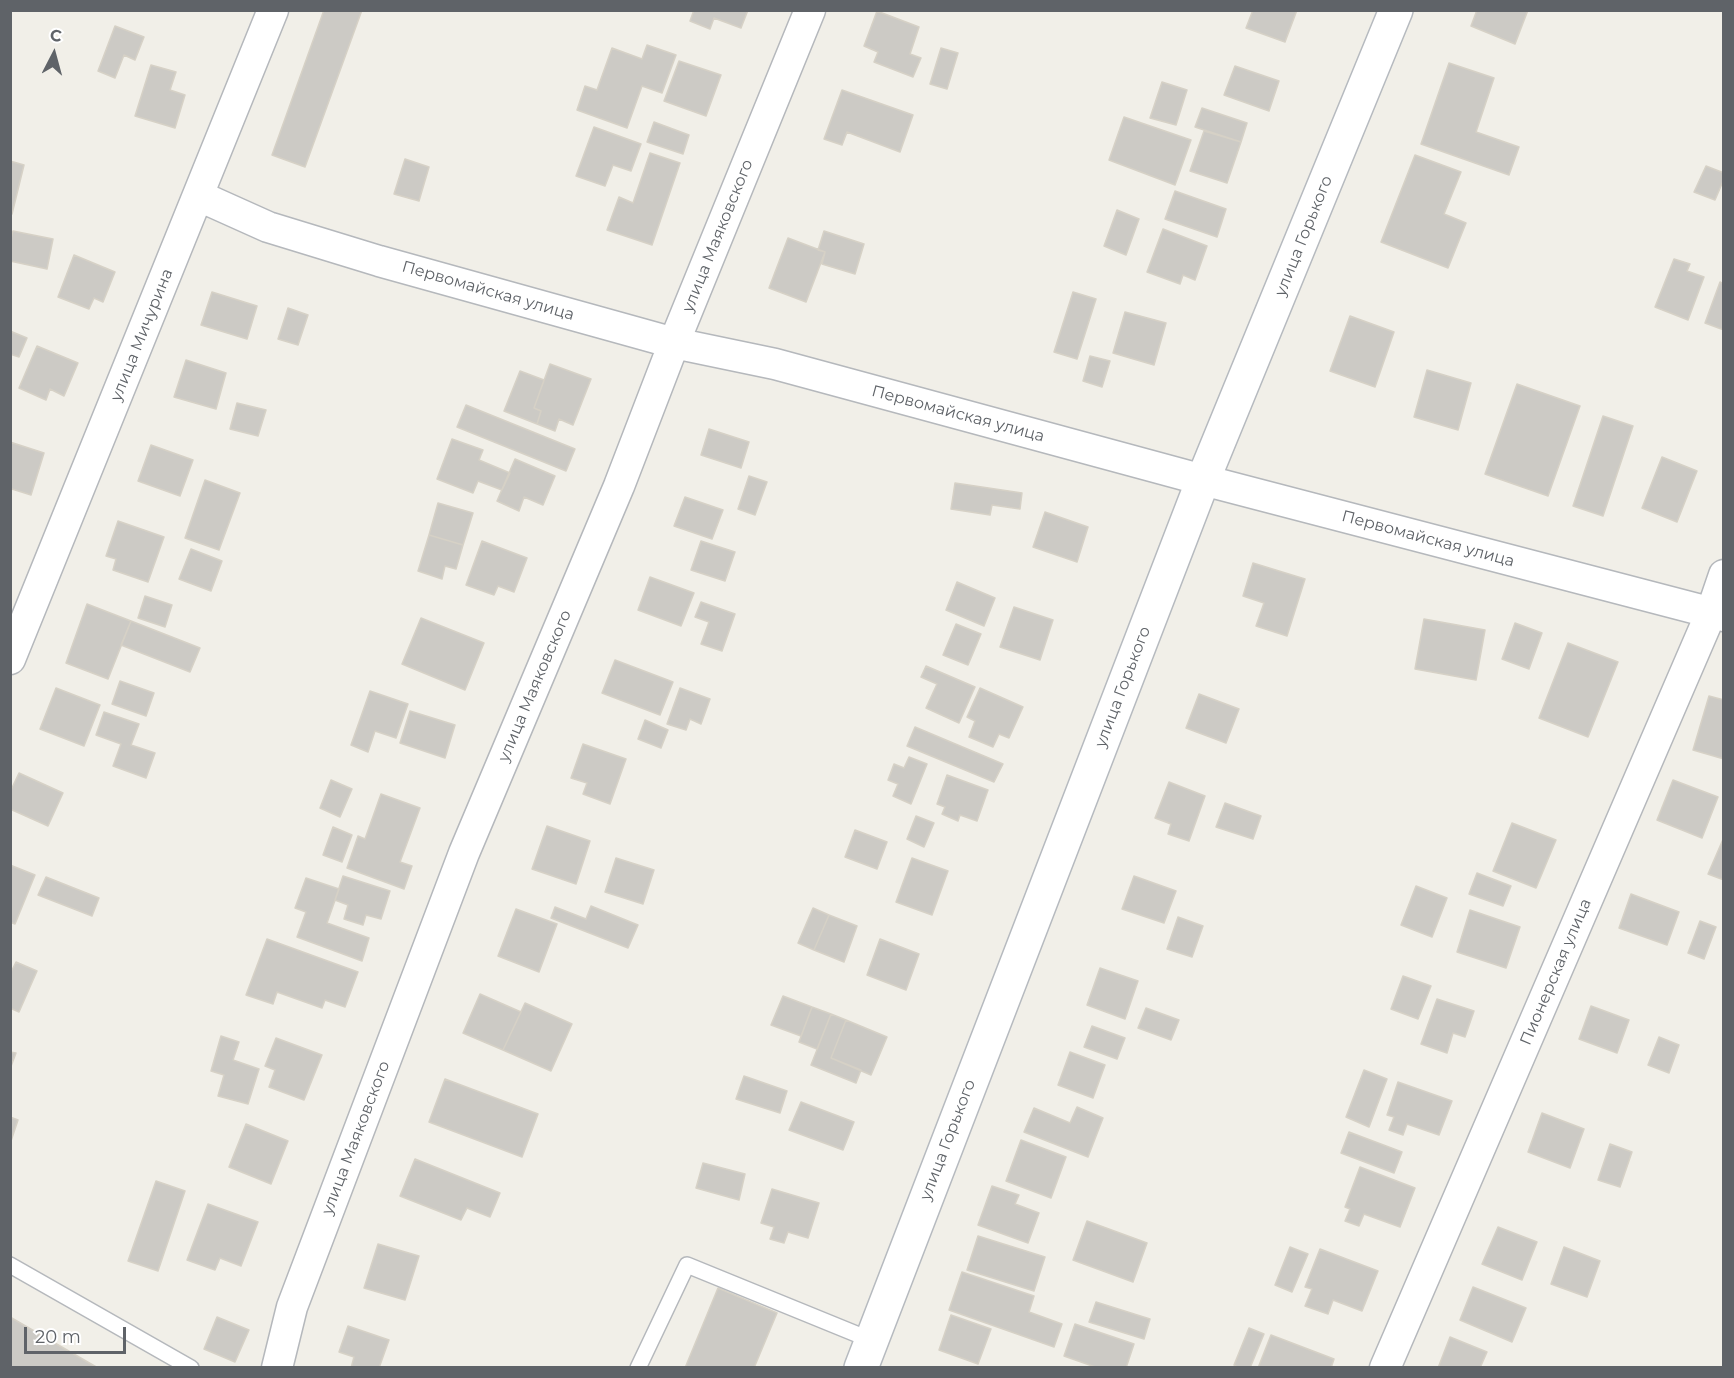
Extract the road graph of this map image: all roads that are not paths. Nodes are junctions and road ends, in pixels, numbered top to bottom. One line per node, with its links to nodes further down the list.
1 (273, 10): 4 (street, улица Мичурина)
2 (810, 10): 5 (street, улица Маяковского)
3 (1396, 10): 6 (street, улица Горького)
4 (199, 196): 5 (street, Первомайская улица); 9 (street, улица Мичурина)
5 (674, 343): 6 (street, Первомайская улица); 13 (street, улица Маяковского)
6 (1203, 480): 8 (street, Первомайская улица); 11 (street, улица Горького)
7 (1724, 575): 8 (street, Пионерская улица)
8 (1717, 615): 15 (street, Пионерская улица)
9 (10, 659)
10 (10, 1265): 12 (lane)
11 (866, 1354): 14 (lane)
12 (191, 1368)
13 (277, 1368)
14 (638, 1368)
15 (1385, 1368)

